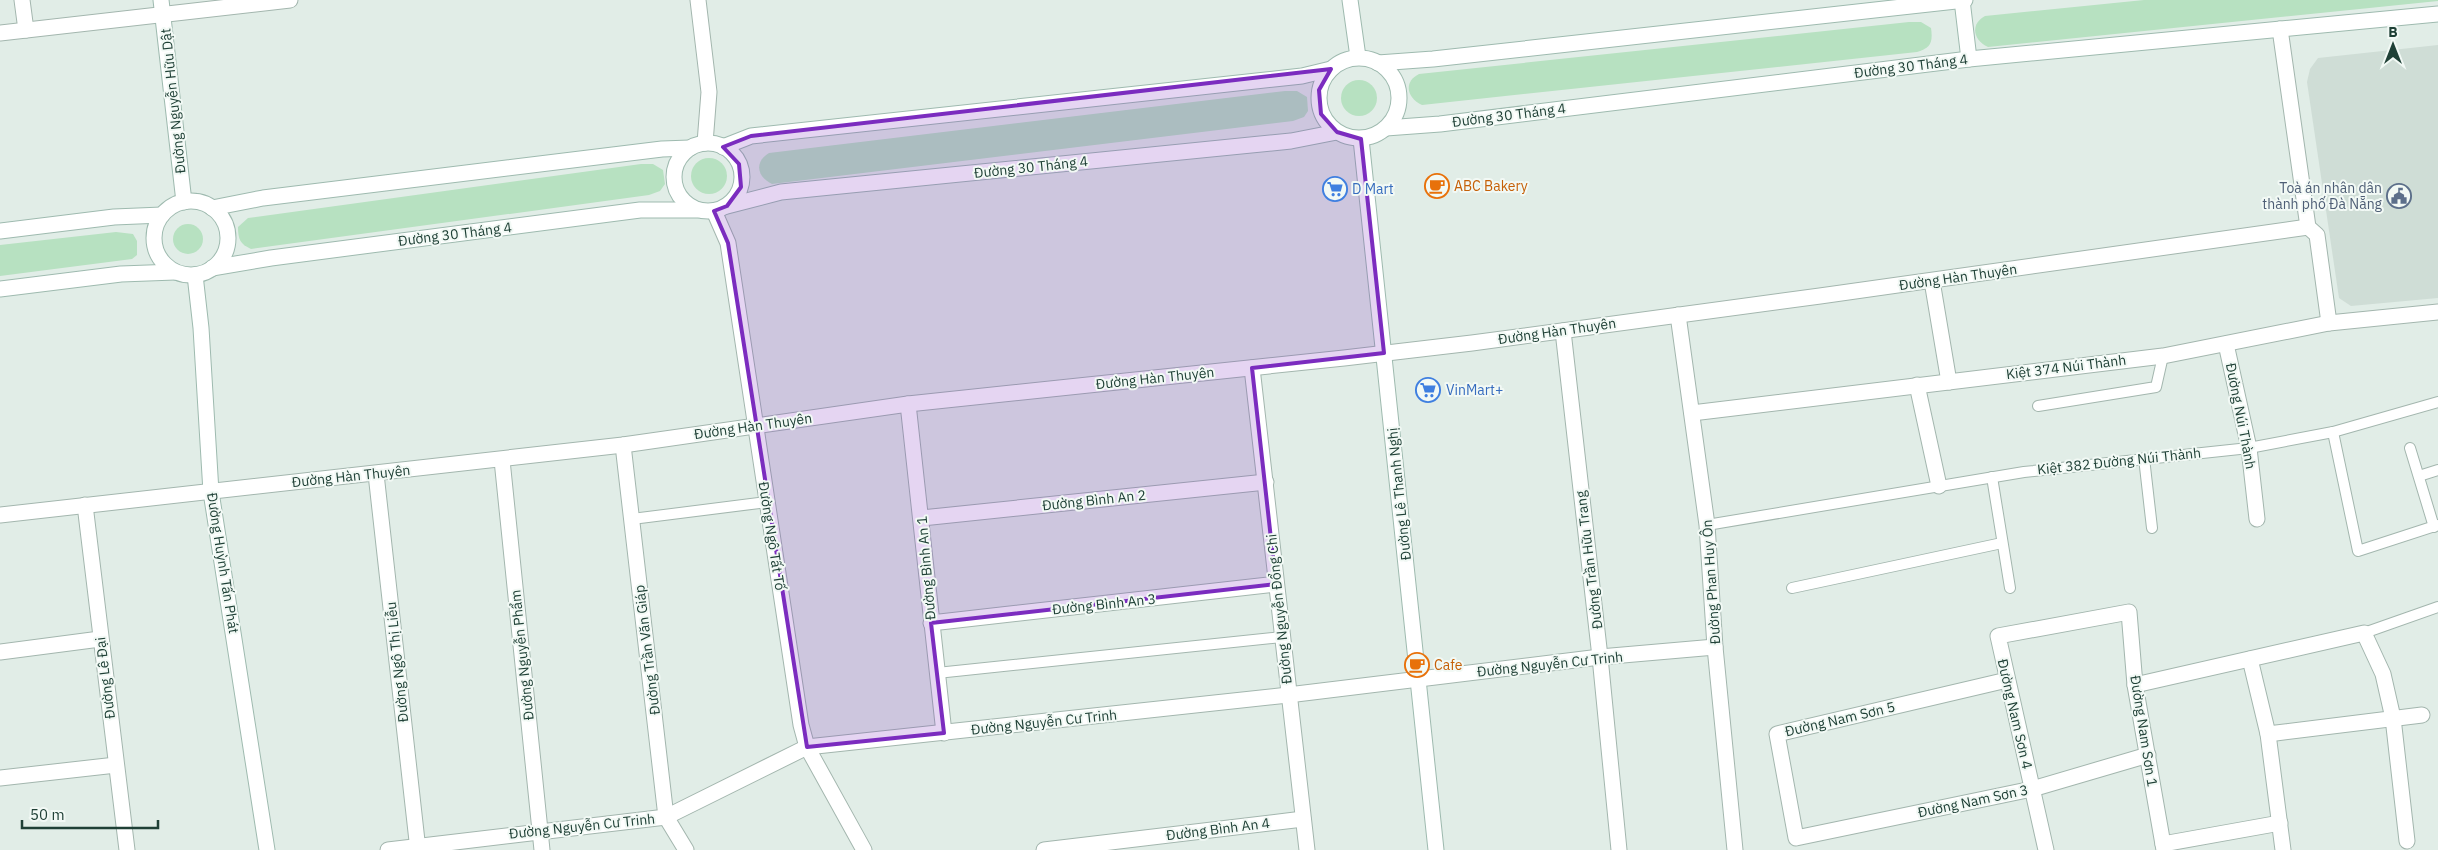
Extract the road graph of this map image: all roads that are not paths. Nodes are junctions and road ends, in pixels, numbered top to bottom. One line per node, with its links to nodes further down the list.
1 (22, 0): 9 (street)
2 (290, 0): 6 (street)
3 (698, 0): 18 (street)
4 (1350, 0): 11 (street)
5 (1964, 0): 12 (street); 13 (street)
6 (162, 7): 9 (street); 21 (street, Đường Nguyễn Hữu Dật)
7 (2438, 14): 8 (street, Đường 30 Tháng 4)
8 (2280, 29): 12 (street, Đường 30 Tháng 4); 26 (street)
9 (26, 30): 10 (street)
10 (0, 32)
11 (1358, 57): 13 (street); 14 (street)
12 (1969, 60): 15 (street, Đường 30 Tháng 4)
13 (1378, 63): 15 (street)
14 (1330, 69): 16 (street); 19 (street)
15 (1386, 128): 17 (street)
16 (1337, 132): 17 (street); 23 (street, Đường 30 Tháng 4)
17 (1361, 139): 38 (street, Đường Lê Thanh Nghị)
18 (705, 143): 19 (street); 20 (street)
19 (723, 147): 23 (street)
20 (690, 148): 22 (street); 24 (street)
21 (184, 202): 22 (street); 25 (street)
22 (212, 208): 28 (street)
23 (720, 208): 24 (street); 47 (street, Đường Ngô Tất Tố)
24 (698, 210): 28 (street, Đường 30 Tháng 4)
25 (162, 215): 27 (street); 29 (street)
26 (2308, 226): 31 (street, Đường Hàn Thuyên); 35 (street)
27 (0, 230)
28 (212, 268): 30 (street)
29 (174, 272): 30 (street); 32 (street)
30 (195, 275): 60 (street, Đường Huỳnh Tấn Phát)
31 (1932, 280): 34 (street, Đường Hàn Thuyên); 41 (street)
32 (0, 289)
33 (2438, 312): 35 (street, Kiệt 374 Núi Thành)
34 (1678, 316): 36 (street, Đường Hàn Thuyên); 46 (street, Đường Phan Huy Ôn)
35 (2329, 323): 37 (street, Kiệt 374 Núi Thành)
36 (1563, 331): 38 (street, Đường Hàn Thuyên); 82 (street, Đường Trần Hữu Trang)
37 (2226, 344): 39 (street, Kiệt 374 Núi Thành); 50 (street, Đường Núi Thành)
38 (1384, 353): 40 (street, Đường Hàn Thuyên); 85 (street, Đường Lê Thanh Nghị)
39 (2163, 356): 41 (street, Kiệt 374 Núi Thành); 45 (lane)
40 (1252, 368): 44 (street, Đường Hàn Thuyên); 58 (street, Đường Nguyễn Đổng Chi)
41 (1949, 382): 42 (street, Kiệt 374 Núi Thành)
42 (1917, 386): 46 (street, Kiệt 374 Núi Thành); 59 (street)
43 (2438, 402): 48 (lane, Kiệt 382 Đường Núi Thành)
44 (908, 404): 47 (street, Đường Hàn Thuyên); 64 (street, Đường Bình An 1)
45 (2038, 406)
46 (1692, 413): 67 (street, Đường Phan Huy Ôn)
47 (756, 426): 49 (street, Đường Hàn Thuyên); 61 (street, Đường Ngô Tất Tố)
48 (2333, 432): 50 (lane, Kiệt 382 Đường Núi Thành); 68 (lane)
49 (623, 446): 53 (street, Đường Hàn Thuyên); 65 (street, Đường Trần Văn Giáp)
50 (2249, 448): 52 (lane, Kiệt 382 Đường Núi Thành); 66 (street, Đường Núi Thành)
51 (2410, 448): 56 (lane)
52 (2144, 458): 57 (lane, Kiệt 382 Đường Núi Thành); 69 (lane)
53 (502, 460): 55 (street, Đường Hàn Thuyên); 101 (street, Đường Nguyễn Phẩm)
54 (2438, 470): 56 (lane)
55 (376, 474): 60 (street, Đường Hàn Thuyên); 105 (street, Đường Ngô Thị Liễu)
56 (2419, 476): 68 (lane)
57 (1992, 477): 59 (lane, Kiệt 382 Đường Núi Thành); 70 (lane)
58 (1266, 482): 64 (street, Đường Bình An 2); 71 (street, Đường Nguyễn Đổng Chi)
59 (1938, 486): 67 (lane, Kiệt 382 Đường Núi Thành)
60 (211, 492): 62 (street, Đường Hàn Thuyên); 107 (street, Đường Huỳnh Tấn Phát)
61 (767, 502): 65 (lane); 93 (street, Đường Ngô Tất Tố)
62 (85, 506): 63 (street, Đường Hàn Thuyên); 79 (street, Đường Lê Đại)
63 (0, 515)
64 (922, 518): 76 (street, Đường Bình An 1)
65 (632, 519): 98 (street, Đường Trần Văn Giáp)
66 (2257, 519)
67 (1707, 525): 80 (street, Đường Phan Huy Ôn)
68 (2436, 526)
69 (2152, 528)
70 (2002, 544): 72 (lane); 73 (lane)
71 (1276, 584): 76 (street, Đường Bình An 3); 78 (street, Đường Nguyễn Đổng Chi)
72 (1792, 588)
73 (2010, 588)
74 (2438, 607): 77 (lane)
75 (2129, 612): 86 (street, Đường Nam Sơn 4); 87 (street, Đường Nam Sơn 1)
76 (931, 623): 84 (street, Đường Bình An 1)
77 (2364, 633): 83 (street); 90 (street)
78 (1282, 637): 84 (lane); 88 (street, Đường Nguyễn Đổng Chi)
79 (100, 639): 81 (street); 95 (street, Đường Lê Đại)
80 (1716, 647): 82 (street, Đường Nguyễn Cư Trinh); 116 (street, Đường Phan Huy Ôn)
81 (0, 652)
82 (1600, 658): 85 (street, Đường Nguyễn Cư Trinh); 115 (street, Đường Trần Hữu Trang)
83 (2250, 659): 87 (street); 92 (street)
84 (937, 672): 91 (street, Đường Bình An 1)
85 (1418, 678): 88 (street, Đường Nguyễn Cư Trinh); 114 (street, Đường Lê Thanh Nghị)
86 (2007, 680): 97 (street, Đường Nam Sơn 4); 102 (street, Đường Nam Sơn 5)
87 (2135, 685): 94 (street, Đường Nam Sơn 1)
88 (1288, 695): 91 (street, Đường Nguyễn Cư Trinh); 99 (street, Đường Nguyễn Đổng Chi)
89 (2422, 715): 90 (street)
90 (2393, 718): 92 (street); 103 (street)
91 (944, 732): 93 (street, Đường Nguyễn Cư Trinh)
92 (2268, 734): 100 (street)
93 (807, 747): 98 (street, Đường Nguyễn Cư Trinh); 111 (street, Đường Ngô Tất Tố)
94 (2148, 755): 97 (street, Đường Nam Sơn 3); 104 (street, Đường Nam Sơn 1)
95 (116, 765): 96 (street); 106 (street, Đường Lê Đại)
96 (0, 778)
97 (2032, 789): 102 (street, Đường Nam Sơn 3); 117 (street, Đường Nam Sơn 4)
98 (666, 817): 101 (street, Đường Nguyễn Cư Trinh); 110 (street, Đường Trần Văn Giáp)
99 (1303, 819): 112 (street, Đường Bình An 4); 113 (street, Đường Nguyễn Đổng Chi)
100 (2280, 823): 104 (street); 118 (street)
101 (540, 831): 105 (street, Đường Nguyễn Cư Trinh); 109 (street, Đường Nguyễn Phẩm)
102 (1796, 838)
103 (2407, 841)
104 (2163, 847)
105 (418, 848): 108 (street, Đường Nguyễn Cư Trinh)
106 (127, 850)
107 (267, 850)
108 (388, 850)
109 (542, 850)
110 (686, 850)
111 (864, 850)
112 (1044, 850)
113 (1307, 850)
114 (1436, 850)
115 (1619, 850)
116 (1735, 850)
117 (2046, 850)
118 (2283, 850)

